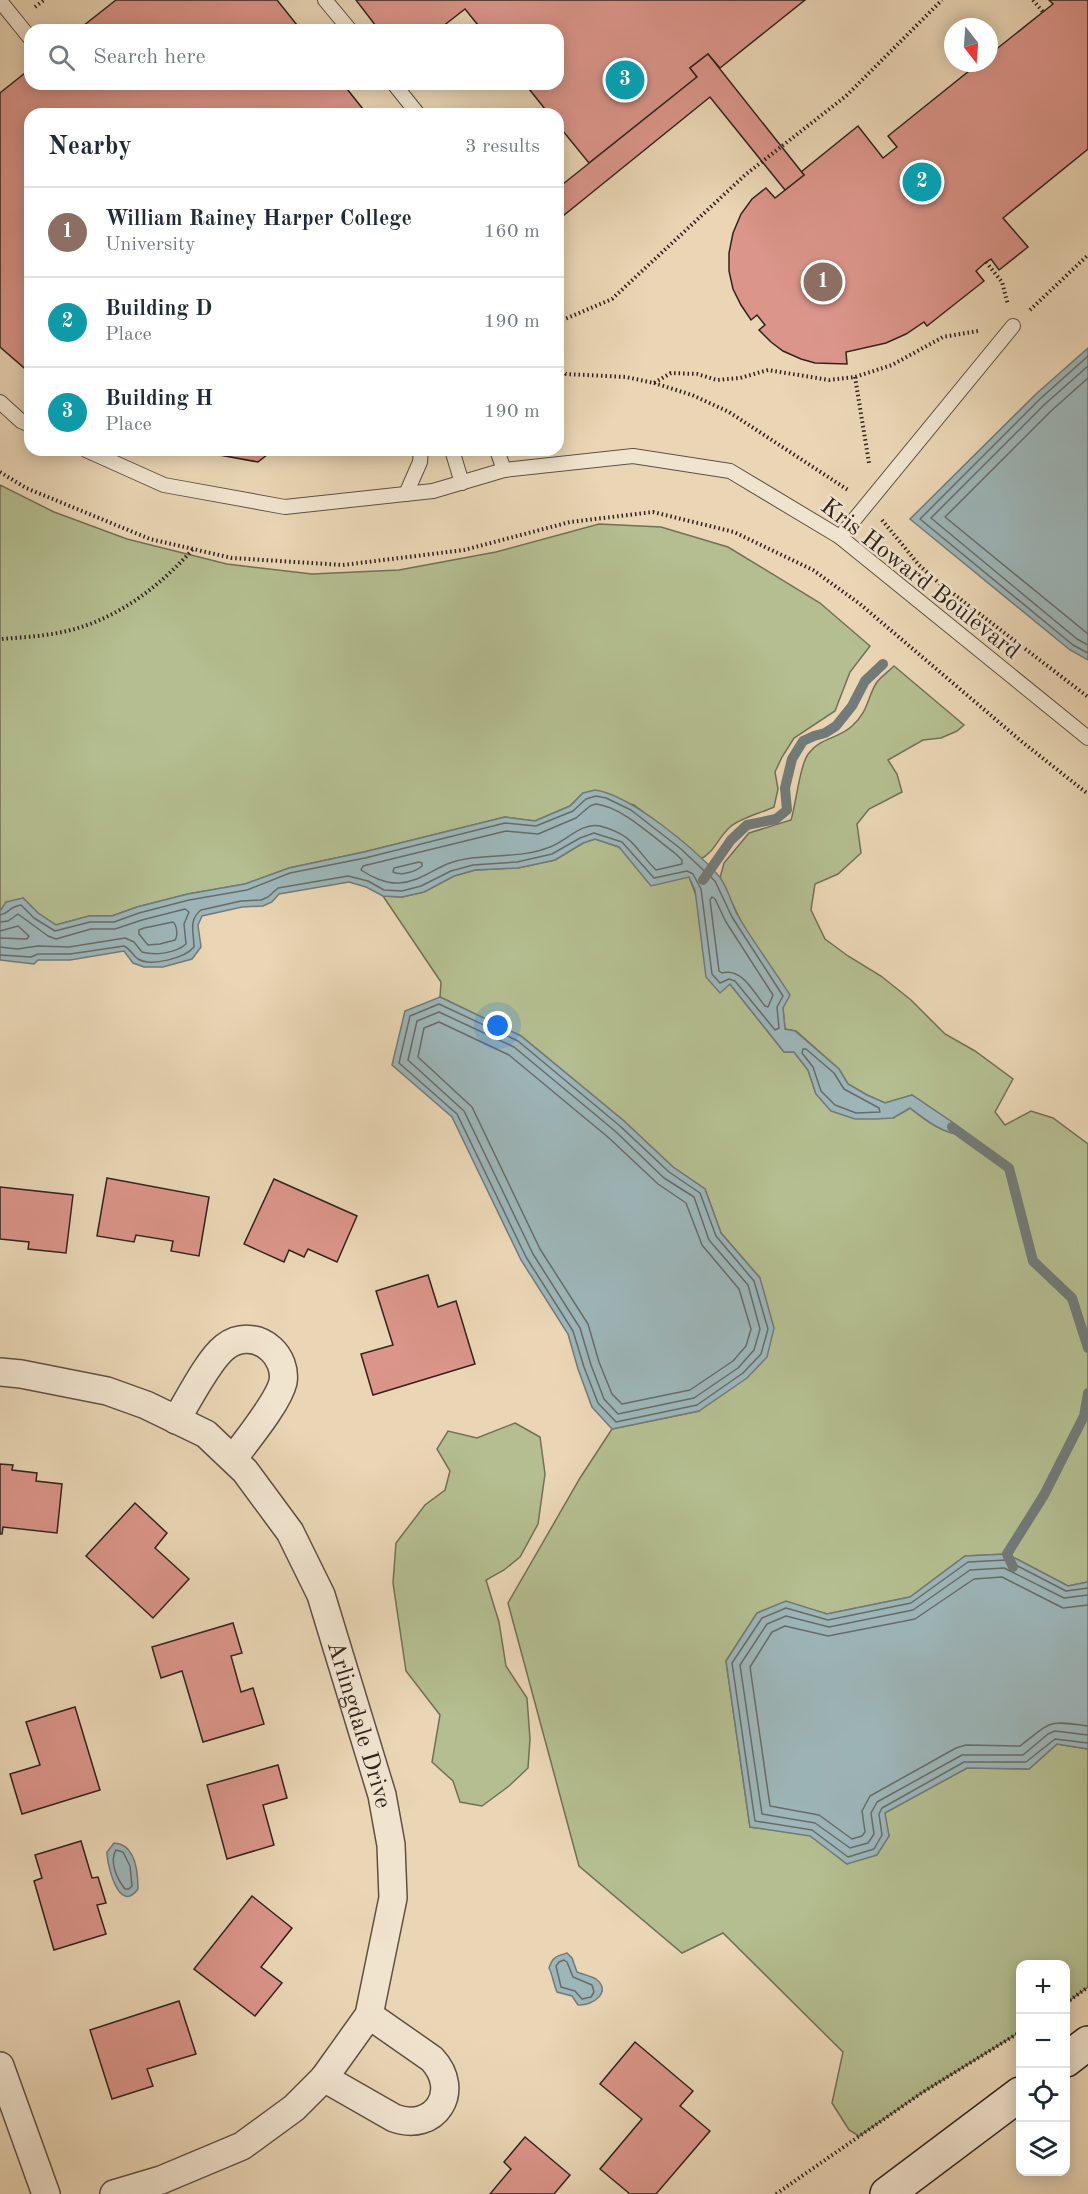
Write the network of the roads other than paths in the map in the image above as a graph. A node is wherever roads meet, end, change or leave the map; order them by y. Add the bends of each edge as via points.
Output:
1 (326, 0) edge
2 (0, 1) edge
3 (345, 24) edge
4 (24, 31) edge
5 (399, 90) edge
6 (413, 108) edge
7 (1013, 326) road end
8 (0, 402) edge
9 (24, 422) edge
10 (99, 456) edge
11 (421, 456) edge
12 (454, 456) edge
13 (499, 456) edge
14 (504, 470) junction
15 (462, 483) junction
16 (406, 494) junction
17 (840, 537) junction
18 (1088, 738) edge
19 (0, 1372) edge
20 (176, 1420) junction
21 (233, 1459) junction
22 (369, 2015) junction
23 (1088, 2043) edge
24 (1070, 2056) edge
25 (0, 2066) edge
26 (324, 2078) junction
27 (1016, 2097) edge
28 (46, 2194) edge
29 (114, 2194) edge
30 (887, 2194) edge

1 - 3 lane
2 - 4 lane
5 - 6 lane
7 - 17 lane
8 - 9 lane
10 - 16 lane, Kris Howard Boulevard via 164,485 285,507
11 - 16 lane
12 - 15 lane
13 - 14 lane
14 - 15 lane, Kris Howard Boulevard
14 - 17 lane, Kris Howard Boulevard via 633,456 730,471
15 - 16 lane, Kris Howard Boulevard
17 - 18 lane, Kris Howard Boulevard
19 - 20 street, Arlingdale Drive via 107,1391
20 - 21 street, Arlingdale Drive via 206,1434
20 - 21 street via 225,1346 252,1339 266,1344 282,1366 283,1381 279,1394
21 - 22 street, Arlingdale Drive via 290,1533 321,1595 382,1795 391,1845 393,1898
22 - 26 street
22 - 26 street via 440,2068 445,2078 443,2102 427,2118 405,2122
23 - 24 main road
25 - 28 street
26 - 29 street via 294,2108 242,2146 161,2180
27 - 30 main road

